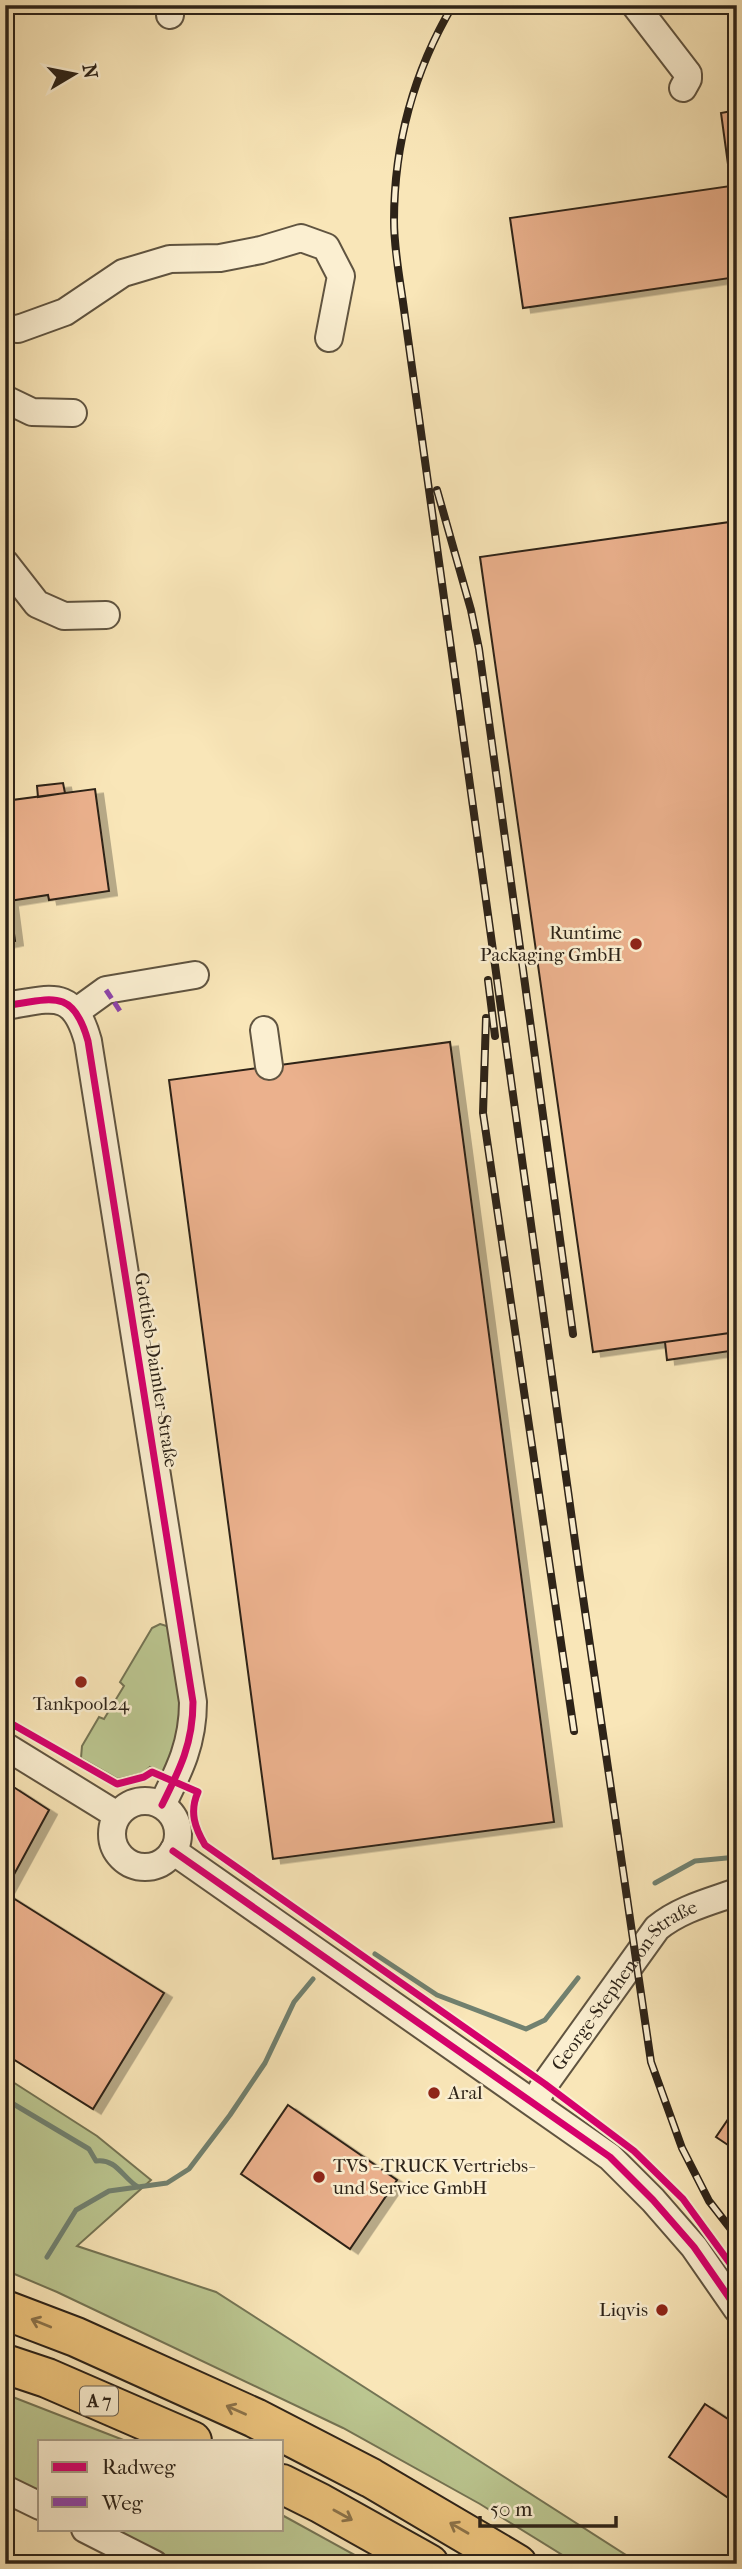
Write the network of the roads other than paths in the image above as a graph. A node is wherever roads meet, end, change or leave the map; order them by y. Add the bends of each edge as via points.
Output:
1 (635, 5) edge
2 (683, 88) dead end
3 (5, 328) edge
4 (329, 338) dead end
5 (5, 398) edge
6 (73, 413) dead end
7 (5, 563) edge
8 (106, 615) dead end
9 (195, 975) dead end
10 (5, 1006) edge
11 (77, 1011) junction
12 (264, 1030) dead end
13 (269, 1066) dead end
14 (5, 1746) edge
15 (162, 1805) junction
16 (117, 1815) junction
17 (173, 1851) junction
18 (737, 1892) edge
19 (534, 2103) junction
20 (737, 2309) edge
21 (5, 2310) edge
22 (5, 2364) edge
23 (190, 2440) edge
24 (284, 2485) edge
25 (5, 2489) edge
26 (38, 2505) edge
27 (87, 2530) edge
28 (155, 2564) edge
29 (429, 2564) edge
30 (517, 2564) edge

1 - 2 street via 688,74
3 - 4 street via 18,329 65,312 123,274 170,258 220,258 301,238 326,247 341,276
5 - 6 street via 32,412
7 - 8 street via 37,604 64,616
9 - 11 street via 106,990
10 - 11 street via 59,1000
11 - 15 street, Gottlieb-Daimler-Straße via 88,1041 193,1702 191,1738
12 - 13 street
14 - 16 street
15 - 16 street via 137,1801
15 - 17 street via 177,1826
16 - 17 street via 114,1845 127,1861 157,1864
17 - 19 street
18 - 19 street, George-Stephenson-Straße via 684,1911 657,1928
19 - 20 street via 610,2157 653,2200 694,2247
30 -> 21 highway, A 7 via 256,2418
22 - 23 highway, A 7
24 -> 29 highway
25 - 26 street
27 - 28 street

